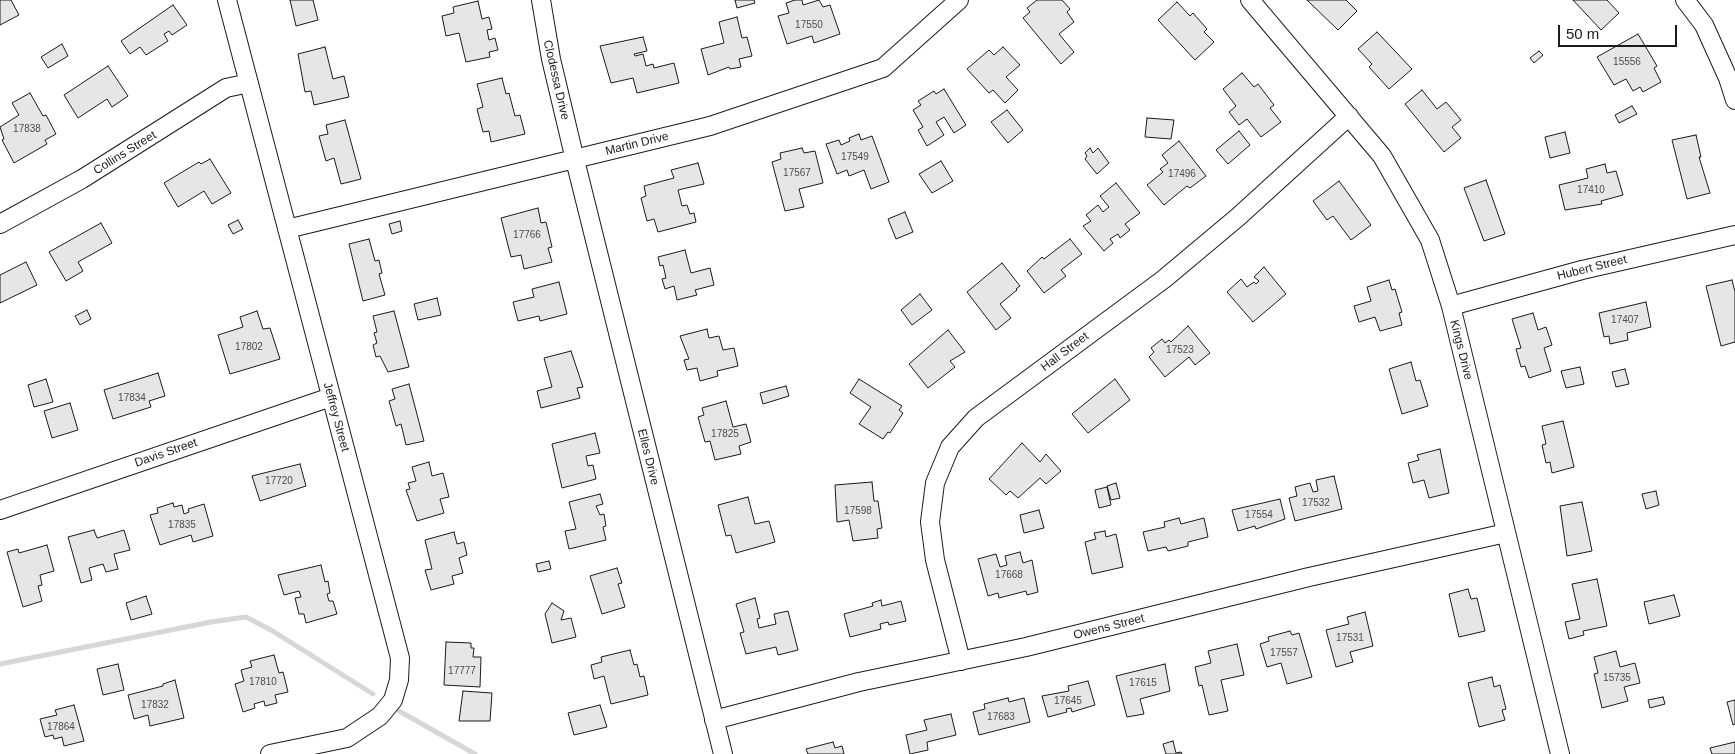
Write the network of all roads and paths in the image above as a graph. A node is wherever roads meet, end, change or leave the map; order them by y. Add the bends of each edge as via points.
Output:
1 (227, 0) edge
2 (541, 0) edge
3 (960, 0) edge
4 (1250, 0) edge
5 (1685, 0) edge
6 (248, 83) junction
7 (1735, 100) edge
8 (1349, 116) junction
9 (575, 160) junction
10 (0, 224) edge
11 (288, 229) junction
12 (1735, 235) edge
13 (1450, 306) junction
14 (331, 397) junction
15 (0, 510) edge
16 (1506, 533) junction
17 (962, 661) junction
18 (714, 720) junction
19 (270, 754) edge
20 (723, 754) edge
21 (1560, 754) edge

1 - 6 street, Jeffrey Street
2 - 9 street, Clodessa Drive
3 - 9 street, Martin Drive via 883,68 710,126
4 - 8 street, Kings Drive
5 - 7 street via 1704,25
6 - 10 street, Collins Street via 226,88 90,174
6 - 11 street, Jeffrey Street
8 - 13 street, Kings Drive via 1382,156 1430,240
8 - 17 street, Hall Street via 1164,279 976,418 950,447 934,483 930,522 935,560
9 - 11 street, Martin Drive
9 - 18 street, Elles Drive
11 - 14 street, Jeffrey Street
12 - 13 street, Hubert Street via 1582,270
13 - 16 street, Kings Drive
14 - 15 street, Davis Street
14 - 19 street, Jeffrey Street via 400,658 398,680 393,700 380,716 347,738
16 - 17 street, Owens Street via 1308,577
16 - 21 street, Kings Drive
17 - 18 street, Owens Street via 859,682
18 - 20 street, Elles Drive

